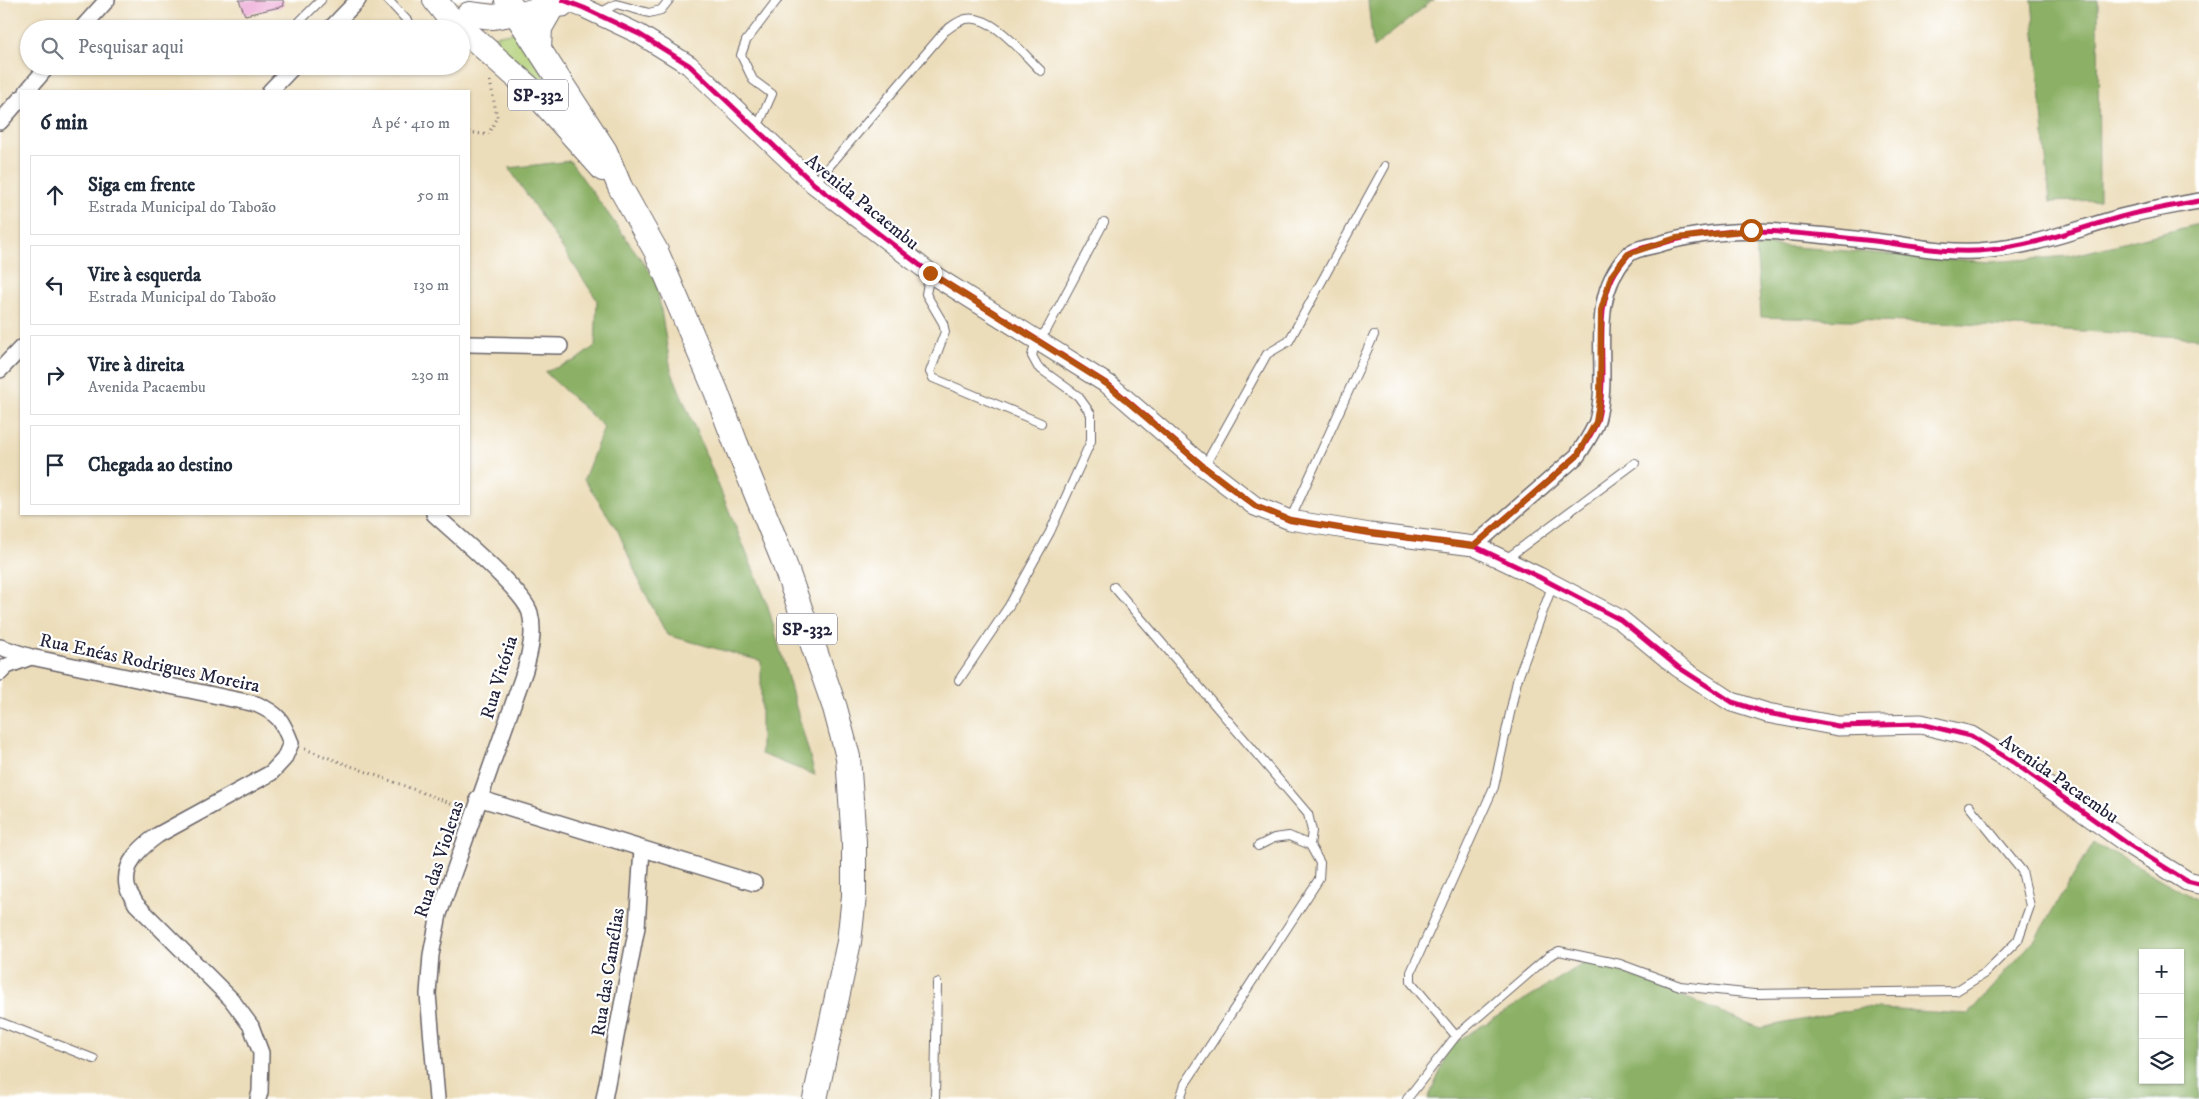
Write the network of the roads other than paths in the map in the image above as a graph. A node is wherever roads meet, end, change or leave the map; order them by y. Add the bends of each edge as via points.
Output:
1 (106, 0) edge
2 (322, 0) edge
3 (358, 0) edge
4 (388, 0) edge
5 (670, 0) edge
6 (777, 0) edge
7 (557, 4) edge
8 (512, 6) edge
9 (441, 7) edge
10 (478, 7) edge
11 (591, 11) junction
12 (89, 20) edge
13 (301, 20) edge
14 (339, 20) edge
15 (407, 20) edge
16 (455, 20) edge
17 (470, 35) edge
18 (538, 49) junction
19 (1041, 71) dead end
20 (40, 75) edge
21 (285, 75) edge
22 (28, 90) edge
23 (271, 90) edge
24 (20, 99) edge
25 (0, 122) edge
26 (754, 127) junction
27 (1386, 166) dead end
28 (814, 184) junction
29 (620, 187) junction
30 (2199, 200) edge
31 (1104, 222) dead end
32 (930, 273) junction
33 (1374, 335) dead end
34 (1036, 340) junction
35 (470, 344) edge
36 (560, 346) dead end
37 (20, 349) edge
38 (0, 370) edge
39 (1041, 422) dead end
40 (1635, 464) dead end
41 (1204, 467) junction
42 (435, 515) edge
43 (1290, 520) junction
44 (1474, 546) junction
45 (1504, 560) junction
46 (1553, 584) junction
47 (1114, 587) dead end
48 (0, 647) edge
49 (31, 657) junction
50 (0, 673) edge
51 (959, 680) dead end
52 (476, 805) junction
53 (1968, 806) dead end
54 (1310, 845) junction
55 (1258, 846) dead end
56 (642, 850) junction
57 (754, 883) dead end
58 (2199, 884) edge
59 (937, 984) dead end
60 (0, 1022) edge
61 (1456, 1036) junction
62 (94, 1059) dead end
63 (258, 1099) edge
64 (437, 1099) edge
65 (604, 1099) edge
66 (815, 1099) edge
67 (935, 1099) edge
68 (1180, 1099) edge
69 (1407, 1099) edge

1 - 12 street
2 - 13 lane
3 - 14 street
4 - 15 lane
5 - 11 lane via 661,10 649,13 616,4
6 - 26 lane via 746,41 741,55 753,80 772,94 762,119
7 - 8 street via 534,8
7 - 11 street
7 - 18 main road via 540,28
8 - 10 main road via 493,17
8 - 18 main road, SP-332
9 - 10 main road via 454,15
9 - 16 main road, SP-332
11 - 26 street, Avenida Pacaembu via 652,42 689,66
17 - 29 main road, SP-332 via 535,93
18 - 29 main road, SP-332 via 605,151
19 - 28 lane via 994,26 980,19 964,19 945,31
20 - 22 street
21 - 23 street
24 - 25 street
26 - 28 street, Avenida Pacaembu
27 - 41 lane via 1289,340 1267,354
28 - 32 street, Avenida Pacaembu
29 - 66 main road, SP-332 via 656,251 716,391 785,566 835,708 848,757 854,842 853,905 849,942
30 - 44 street via 2123,216 2038,242 1988,250 1940,250 1808,233 1751,230 1676,238 1628,254 1611,276 1601,310 1600,396 1596,422 1589,437 1577,456
31 - 34 lane via 1046,331
32 - 34 street, Avenida Pacaembu
32 - 39 lane via 926,294 946,332 930,372 933,378
33 - 43 lane
34 - 41 street, Avenida Pacaembu via 1108,385
34 - 51 lane via 1032,356 1038,367 1078,396 1091,414 1091,441 1046,540 1009,606
35 - 36 street
37 - 38 street
40 - 45 lane
41 - 43 street, Avenida Pacaembu via 1255,506
42 - 52 street, Rua Vitória via 520,594 530,614 532,630 525,670
43 - 44 street, Avenida Pacaembu
44 - 45 street, Avenida Pacaembu
45 - 46 street, Avenida Pacaembu
46 - 58 street, Avenida Pacaembu via 1620,620 1678,667 1732,702 1766,713 1838,726 1922,724 1971,736 2132,846 2187,881
46 - 61 lane via 1517,681 1494,787 1411,972 1411,982
47 - 54 lane via 1308,814 1312,832
48 - 49 street, Rua Enéas Rodrigues Moreira
49 - 50 street via 7,666
49 - 63 street, Rua Enéas Rodrigues Moreira via 256,704 274,712 284,724 291,743 284,759 270,773 142,847 129,865 127,886 136,904 230,999 251,1026 261,1053
52 - 56 street, Rua das Violetas
52 - 64 street, Rua das Violetas via 439,914 431,955 428,994
53 - 61 lane via 2022,871 2030,906 2018,940 1984,973 1956,991 1754,994 1680,986 1620,964 1559,951 1549,956
54 - 55 lane via 1289,836 1274,838
54 - 68 lane via 1320,863 1319,879 1185,1084
56 - 57 street, Rua das Violetas
56 - 65 street, Rua das Camélias via 637,927
59 - 67 lane
60 - 62 lane
61 - 69 lane

